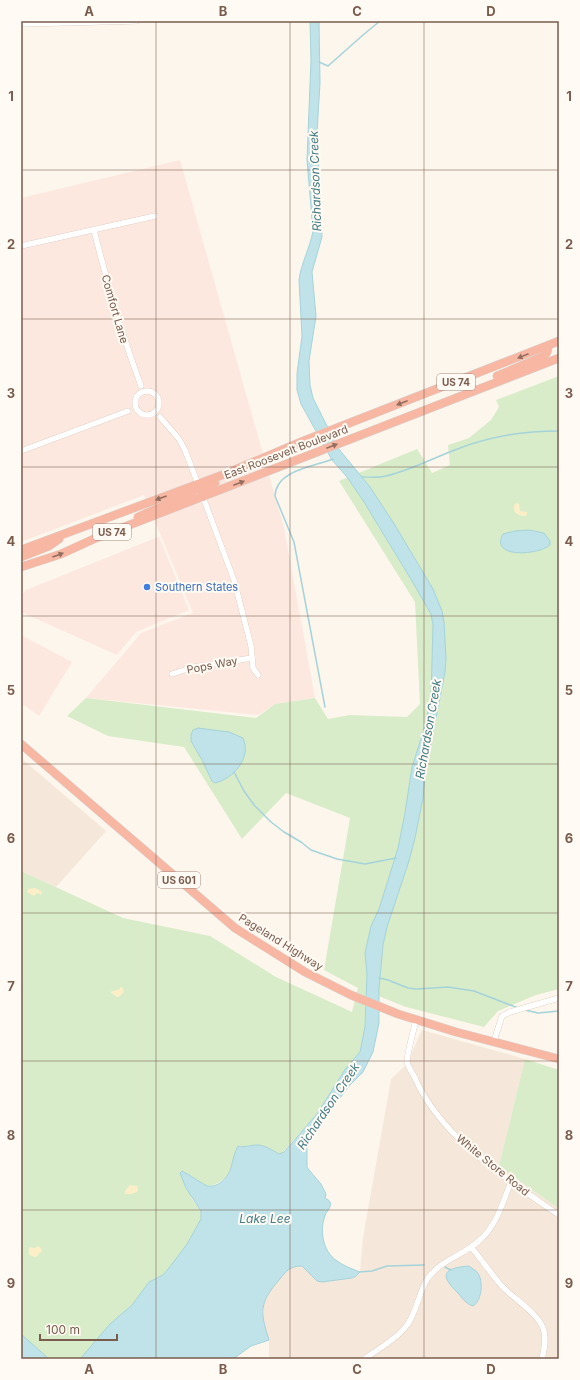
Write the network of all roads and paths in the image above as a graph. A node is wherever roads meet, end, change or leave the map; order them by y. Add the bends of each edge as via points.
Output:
1 (137, 21) edge
2 (21, 24) edge
3 (155, 216) dead end
4 (94, 230) junction
5 (21, 246) edge
6 (559, 341) edge
7 (548, 346) junction
8 (558, 357) edge
9 (141, 386) junction
10 (149, 392) junction
11 (140, 394) junction
12 (454, 398) junction
13 (135, 404) junction
14 (158, 408) junction
15 (128, 411) junction
16 (138, 411) junction
17 (153, 414) junction
18 (160, 417) junction
19 (21, 451) edge
20 (273, 454) junction
21 (198, 484) junction
22 (203, 497) junction
23 (117, 530) junction
24 (66, 534) junction
25 (21, 550) edge
26 (21, 557) edge
27 (21, 567) edge
28 (252, 658) junction
29 (172, 674) dead end
30 (258, 675) dead end
31 (21, 744) edge
32 (559, 998) edge
33 (416, 1020) junction
34 (494, 1041) junction
35 (559, 1059) edge
36 (511, 1182) junction
37 (559, 1215) edge
38 (471, 1247) junction
39 (364, 1359) edge
40 (542, 1359) edge

1 - 2 street
3 - 4 street
4 - 5 street
4 - 9 street, Comfort Lane via 121,331
6 - 7 highway, East Roosevelt Boulevard / US 74
7 - 12 highway via 547,354 542,357 466,389
7 -> 20 highway, East Roosevelt Boulevard / US 74
8 - 12 highway, East Roosevelt Boulevard / US 74
9 - 10 street
9 - 11 street, Comfort Lane
10 - 11 street
10 - 14 street via 158,397
11 - 13 street, Comfort Lane
22 -> 12 highway, East Roosevelt Boulevard / US 74
13 - 15 street, Comfort Lane
13 - 16 street
14 - 17 street
14 - 18 street
15 - 16 street
15 - 19 street
16 - 17 street via 145,415
17 - 18 street
18 - 21 street via 186,450
20 - 21 highway, East Roosevelt Boulevard / US 74
20 - 22 highway via 205,487
21 - 23 highway via 192,493 144,514
21 -> 24 highway, East Roosevelt Boulevard / US 74
22 - 23 highway, East Roosevelt Boulevard / US 74
22 - 28 street via 234,580
27 -> 23 highway, East Roosevelt Boulevard / US 74 via 61,554
24 - 25 highway, East Roosevelt Boulevard / US 74
24 - 26 highway via 49,546
28 - 29 street, Pops Way via 194,667
28 - 30 street
31 - 33 highway, Pageland Highway / US 601 via 235,928 305,972 351,995
32 - 34 street via 502,1016
33 - 34 highway, Pageland Highway / US 601
33 - 36 street, White Store Road via 407,1062 422,1094 456,1136
34 - 35 highway, Pageland Highway / US 601
36 - 37 street, White Store Road
36 - 38 street via 491,1227 482,1239
38 - 39 street via 443,1263 428,1278 407,1325
38 - 40 street via 500,1284 537,1317 544,1329 545,1345

